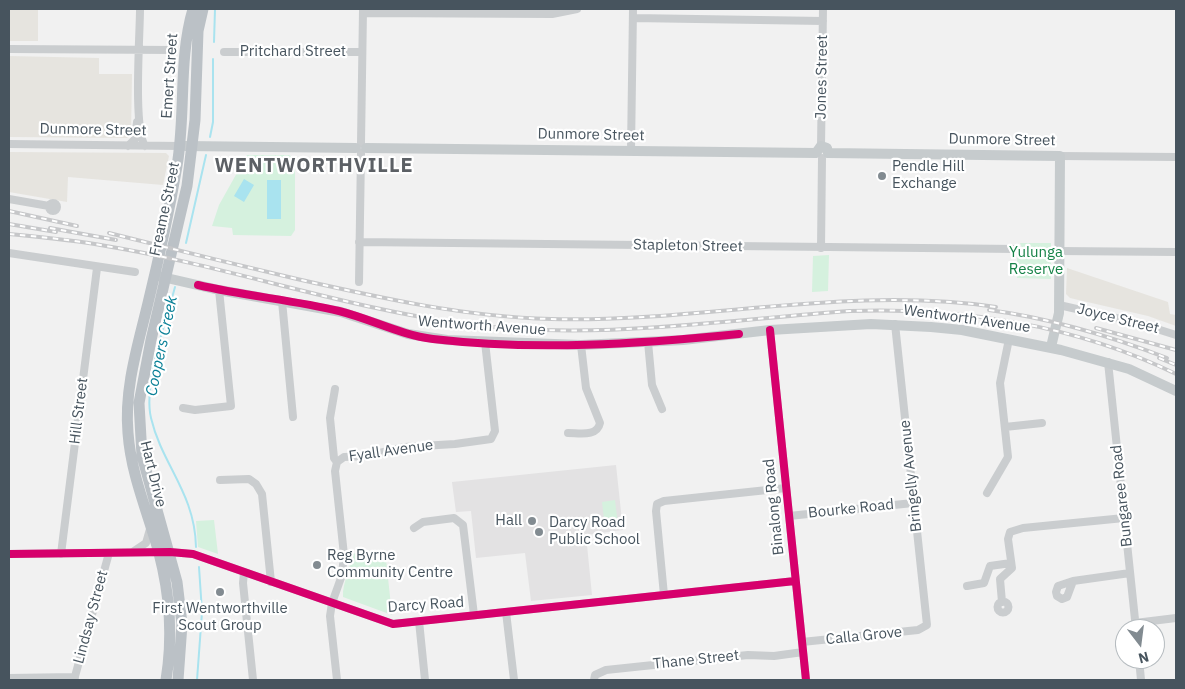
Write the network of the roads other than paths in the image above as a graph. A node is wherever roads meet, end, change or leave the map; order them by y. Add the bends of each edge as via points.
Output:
1 (140, 9) edge
2 (194, 9) edge
3 (203, 9) edge
4 (577, 9) edge
5 (633, 9) edge
6 (823, 9) edge
7 (363, 11) edge
8 (633, 18) junction
9 (823, 21) junction
10 (9, 49) edge
11 (140, 50) junction
12 (173, 50) dead end
13 (224, 52) dead end
14 (362, 52) junction
15 (139, 108) junction
16 (9, 144) edge
17 (128, 146) junction
18 (145, 146) junction
19 (180, 146) junction
20 (192, 147) junction
21 (361, 148) junction
22 (631, 150) junction
23 (822, 152) junction
24 (1060, 156) junction
25 (1176, 156) edge
26 (9, 199) edge
27 (49, 206) dead end
28 (359, 242) junction
29 (821, 248) junction
30 (1016, 249) dead end
31 (1059, 251) junction
32 (1176, 252) edge
33 (9, 253) edge
34 (97, 268) junction
35 (135, 272) dead end
36 (160, 277) junction
37 (359, 282) dead end
38 (219, 290) junction
39 (282, 301) junction
40 (1059, 309) junction
41 (895, 324) junction
42 (770, 330) junction
43 (1176, 336) edge
44 (1009, 339) junction
45 (486, 342) junction
46 (648, 342) junction
47 (1052, 342) junction
48 (581, 345) junction
49 (1108, 362) junction
50 (335, 389) dead end
51 (1176, 391) edge
52 (183, 408) dead end
53 (662, 409) dead end
54 (293, 416) dead end
55 (1042, 423) dead end
56 (1005, 427) junction
57 (568, 433) dead end
58 (337, 462) junction
59 (220, 480) dead end
60 (786, 488) junction
61 (987, 493) dead end
62 (913, 503) junction
63 (789, 516) junction
64 (1124, 518) junction
65 (151, 526) junction
66 (414, 528) dead end
67 (128, 552) junction
68 (164, 552) junction
69 (109, 553) junction
70 (9, 554) edge
71 (61, 554) junction
72 (1011, 563) junction
73 (244, 572) junction
74 (1130, 573) junction
75 (795, 581) junction
76 (1073, 581) dead end
77 (271, 582) junction
78 (967, 586) dead end
79 (664, 595) junction
80 (1002, 602) dead end
81 (332, 603) junction
82 (506, 612) junction
83 (474, 615) junction
84 (1135, 619) edge
85 (419, 621) junction
86 (926, 627) joint
87 (802, 642) junction
88 (803, 652) junction
89 (9, 678) edge
90 (74, 679) edge
91 (166, 680) edge
92 (178, 680) edge
93 (253, 680) edge
94 (337, 680) edge
95 (425, 680) edge
96 (514, 680) edge
97 (594, 680) edge
98 (806, 680) edge

1 - 11 street
2 - 19 highway, Emert Street via 185,50
3 - 20 highway, Emert Street via 198,32
4 - 7 street via 552,14
5 - 8 street
6 - 9 street, Jones Street
7 - 14 street
8 - 9 street
8 - 22 street
9 - 23 street, Jones Street
10 - 11 street
11 - 12 street
11 - 15 street
13 - 14 street, Pritchard Street
14 - 21 street
15 - 17 street via 135,139
15 - 18 street via 141,139
16 - 17 street, Dunmore Street
17 - 18 street, Dunmore Street
18 - 19 street, Dunmore Street
19 - 20 main road, Dunmore Street
19 - 36 highway, Freame Street
20 - 21 main road, Dunmore Street
20 - 36 highway, Freame Street via 187,186
21 - 22 main road, Dunmore Street
21 - 28 street
22 - 23 main road, Dunmore Street
23 - 24 main road, Dunmore Street
23 - 29 street, Jones Street
24 - 25 street, Dunmore Street
24 - 31 main road
26 - 27 street
28 - 29 street, Stapleton Street
28 - 37 street
29 - 30 street, Stapleton Street
31 - 32 street
31 - 40 main road
33 - 34 street
34 - 35 street
34 - 71 street, Hill Street
36 - 38 main road, Wentworth Avenue
36 - 65 highway, Hart Drive via 134,363 127,409 132,467
36 - 68 highway, Hart Drive via 141,386 139,422 142,456
38 - 39 main road, Wentworth Avenue
38 - 52 street via 231,406
39 - 45 main road, Wentworth Avenue via 341,312 424,337
39 - 54 street
40 - 43 street, Joyce Street via 1138,323
40 - 47 main road
41 - 42 main road, Wentworth Avenue
41 - 44 main road, Wentworth Avenue via 962,330
41 - 62 street, Bringelly Avenue
42 - 46 main road, Wentworth Avenue
42 - 60 street, Binalong Road
44 - 47 main road, Wentworth Avenue
44 - 56 street via 1000,383
45 - 48 main road, Wentworth Avenue
45 - 58 street, Fyall Avenue via 495,431 491,439 405,447 367,456 344,457
46 - 48 main road, Wentworth Avenue
46 - 53 street via 652,385
47 - 49 main road, Wentworth Avenue
48 - 57 street via 586,388 600,423 593,433
49 - 51 main road, Wentworth Avenue
49 - 64 street, Bungaree Road
50 - 58 street via 330,418
55 - 56 street
56 - 61 street via 1007,459
58 - 81 street, Fyall Avenue via 335,472 344,559
59 - 77 street via 249,479 260,490
60 - 63 street, Binalong Road
60 - 79 street via 657,504
62 - 63 street, Bourke Road
62 - 86 street, Bringelly Avenue via 928,620
63 - 75 street, Binalong Road
64 - 72 street via 1011,531 1008,536
64 - 74 street, Bungaree Road
65 - 67 street via 146,543
65 - 68 highway, Hart Drive
66 - 83 street via 423,522 454,518 463,525
67 - 68 street, Darcy Road
67 - 69 street, Darcy Road
68 - 73 street, Darcy Road via 200,556
68 - 91 highway, Hart Drive via 169,604
68 - 92 highway, Hart Drive via 177,582 182,624
69 - 71 street, Darcy Road
69 - 90 street, Lindsay Street
70 - 71 street, Darcy Road
72 - 78 street via 990,566 984,583
72 - 80 street via 1011,569 1000,579
73 - 77 street, Darcy Road
73 - 93 street
74 - 76 street
74 - 84 street, Bungaree Road
75 - 79 street, Darcy Road
75 - 87 street, Binalong Road
77 - 81 street, Darcy Road
79 - 82 street, Darcy Road
81 - 85 street, Darcy Road via 389,623
81 - 94 street, Fyall Avenue via 330,616
82 - 83 street, Darcy Road
82 - 96 street
83 - 85 street, Darcy Road
85 - 95 street
86 - 87 street, Calla Grove
87 - 88 street, Binalong Road
88 - 97 street, Thane Street via 774,656 748,654 606,670 595,675
88 - 98 street, Binalong Road
89 - 90 street

